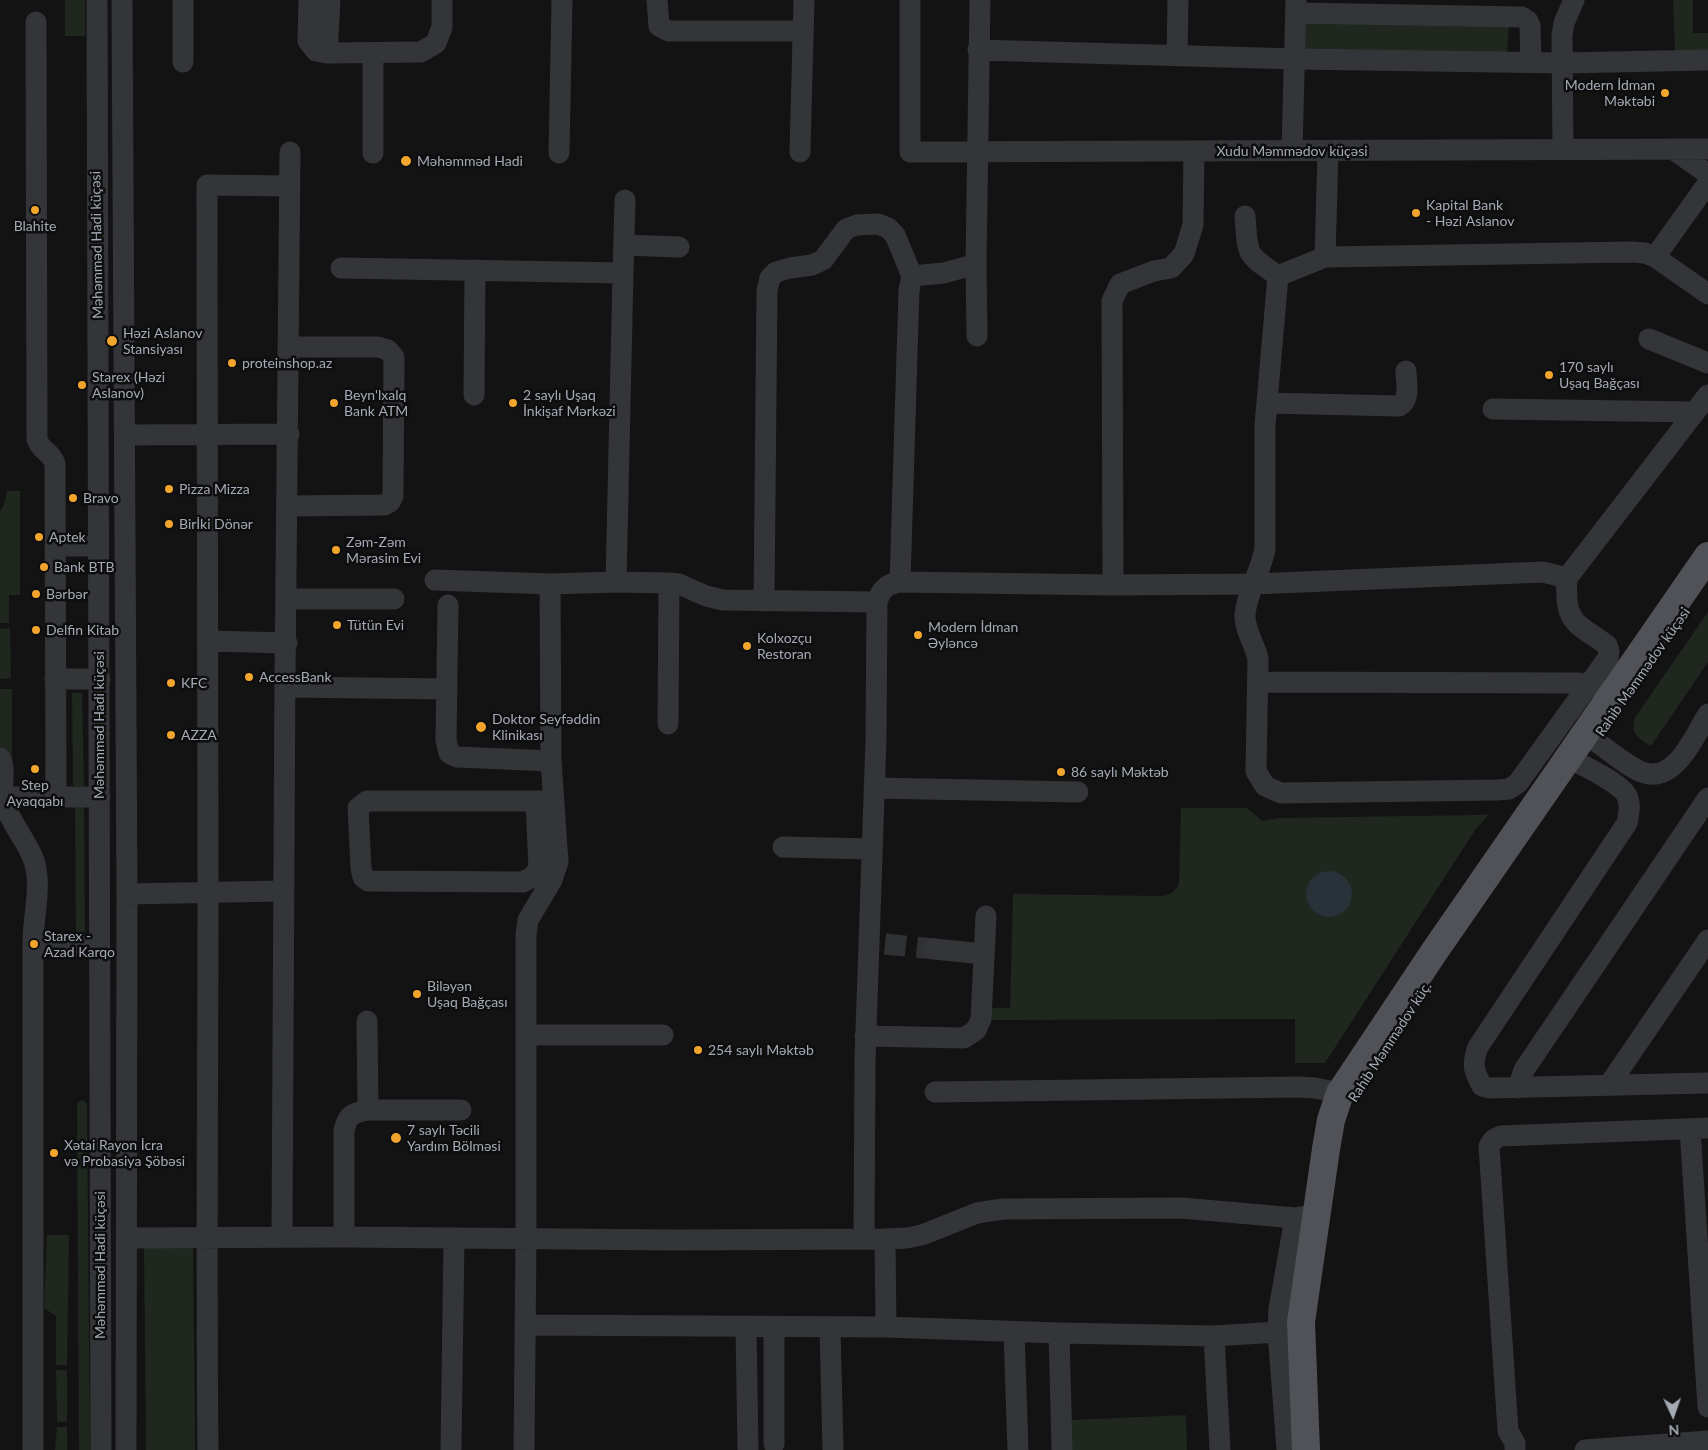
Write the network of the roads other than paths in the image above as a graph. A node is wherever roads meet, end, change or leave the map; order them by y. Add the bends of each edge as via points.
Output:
1 (97, 0) edge
2 (122, 0) edge
3 (183, 0) edge
4 (309, 0) edge
5 (330, 0) edge
6 (442, 0) edge
7 (562, 0) edge
8 (657, 0) edge
9 (804, 0) edge
10 (910, 0) edge
11 (980, 0) edge
12 (1178, 0) edge
13 (1574, 0) edge
14 (1296, 6) edge
15 (36, 22) dead end
16 (803, 31) junction
17 (978, 50) junction
18 (327, 53) junction
19 (374, 53) junction
20 (1176, 56) junction
21 (1296, 58) junction
22 (1708, 60) edge
23 (183, 62) dead end
24 (1531, 62) junction
25 (1562, 63) junction
26 (1292, 150) junction
27 (1563, 150) junction
28 (1674, 150) junction
29 (1708, 150) edge
30 (978, 151) junction
31 (1194, 151) junction
32 (290, 152) dead end
33 (800, 152) dead end
34 (1328, 152) junction
35 (373, 153) dead end
36 (559, 153) dead end
37 (1708, 174) edge
38 (1708, 183) edge
39 (290, 186) junction
40 (625, 200) dead end
41 (1245, 216) dead end
42 (624, 245) junction
43 (679, 247) dead end
44 (1655, 257) junction
45 (1325, 258) junction
46 (976, 264) junction
47 (341, 268) dead end
48 (475, 270) junction
49 (623, 273) junction
50 (912, 276) junction
51 (1278, 276) junction
52 (1708, 294) edge
53 (977, 336) dead end
54 (1649, 339) dead end
55 (289, 347) junction
56 (98, 356) junction
57 (124, 356) junction
58 (1708, 363) edge
59 (1406, 371) dead end
60 (474, 395) dead end
61 (1708, 395) edge
62 (1267, 403) junction
63 (1493, 409) dead end
64 (1694, 412) junction
65 (288, 434) junction
66 (125, 435) junction
67 (206, 435) junction
68 (288, 506) junction
69 (55, 546) junction
70 (98, 546) junction
71 (1708, 556) edge
72 (1567, 578) junction
73 (1708, 578) edge
74 (435, 580) dead end
75 (616, 582) junction
76 (900, 582) junction
77 (669, 583) junction
78 (550, 584) junction
79 (1254, 584) junction
80 (1113, 585) junction
81 (287, 599) junction
82 (394, 599) dead end
83 (764, 601) junction
84 (877, 602) junction
85 (448, 605) dead end
86 (208, 641) junction
87 (286, 642) junction
88 (55, 679) junction
89 (100, 679) junction
90 (1258, 682) junction
91 (285, 687) junction
92 (447, 689) junction
93 (1601, 689) junction
94 (1708, 714) edge
95 (668, 724) dead end
96 (1595, 742) junction
97 (0, 758) edge
98 (551, 761) junction
99 (1578, 763) junction
100 (874, 788) junction
101 (1078, 792) dead end
102 (56, 797) junction
103 (100, 797) junction
104 (1, 798) edge
105 (1708, 798) edge
106 (545, 801) junction
107 (783, 847) dead end
108 (872, 849) junction
109 (282, 891) junction
110 (208, 892) junction
111 (127, 894) junction
112 (986, 916) dead end
113 (1708, 940) edge
114 (33, 942) junction
115 (100, 948) junction
116 (934, 949) tunnel mouth
117 (984, 954) junction
118 (367, 1021) dead end
119 (663, 1035) dead end
120 (526, 1036) junction
121 (865, 1036) junction
122 (1708, 1083) edge
123 (1609, 1085) junction
124 (1518, 1088) junction
125 (935, 1092) dead end
126 (1346, 1096) junction
127 (368, 1110) junction
128 (461, 1110) dead end
129 (1699, 1128) edge
130 (1305, 1216) junction
131 (344, 1236) junction
132 (282, 1237) junction
133 (127, 1238) junction
134 (206, 1238) junction
135 (454, 1238) junction
136 (526, 1238) junction
137 (864, 1239) junction
138 (885, 1239) junction
139 (525, 1325) junction
140 (746, 1327) junction
141 (774, 1327) junction
142 (830, 1327) junction
143 (886, 1327) junction
144 (1014, 1332) junction
145 (1059, 1333) junction
146 (1214, 1336) junction
147 (1297, 1336) junction
148 (100, 1358) junction
149 (126, 1358) junction
150 (774, 1377) junction
151 (746, 1378) junction
152 (1708, 1406) edge
153 (1708, 1441) edge
154 (774, 1444) dead end
155 (1518, 1448) edge
156 (33, 1450) edge
157 (100, 1450) edge
158 (126, 1450) edge
159 (208, 1450) edge
160 (451, 1450) edge
161 (524, 1450) edge
162 (748, 1450) edge
163 (833, 1450) edge
164 (1018, 1450) edge
165 (1062, 1450) edge
166 (1220, 1450) edge
167 (1287, 1450) edge
168 (1306, 1450) edge
169 (1319, 1450) edge
170 (1585, 1450) edge

1 - 56 street, Məhəmməd Hadi küçəsi
2 - 57 street, Məhəmməd Hadi küçəsi
3 - 23 street
4 - 18 street via 308,41 316,50
5 - 18 street
6 - 19 street via 442,27 436,43 421,52
7 - 36 street
8 - 16 street via 659,26 669,32
9 - 16 street
10 - 30 street, Xudu Məmmədov küçəsi via 910,152
11 - 17 street
12 - 20 street
13 - 25 street via 1564,23
14 - 21 street
14 - 24 street via 1522,17 1530,26
15 - 69 street via 37,440 55,464
16 - 33 street
17 - 20 street
17 - 30 street
18 - 19 street
19 - 35 street
20 - 21 street
21 - 24 street
21 - 26 street
22 - 25 street
24 - 25 street
25 - 27 street
26 - 31 street, Xudu Məmmədov küçəsi
26 - 34 street, Xudu Məmmədov küçəsi
27 - 28 street, Xudu Məmmədov küçəsi
27 - 34 street, Xudu Məmmədov küçəsi
28 - 29 street, Xudu Məmmədov küçəsi
28 - 37 street
30 - 31 street, Xudu Məmmədov küçəsi
30 - 46 street
31 - 80 street via 1194,225 1184,254 1171,268 1120,284 1112,301
32 - 39 street
34 - 45 street
38 - 44 street
39 - 55 street
39 - 67 street via 207,185
40 - 42 street
41 - 51 street via 1250,255
42 - 43 street
42 - 49 street
44 - 45 street via 1631,252
44 - 52 street
45 - 51 street
46 - 50 street via 944,273
46 - 53 street
47 - 48 street
48 - 49 street
48 - 60 street
49 - 75 street
50 - 76 street
50 - 83 street via 895,236 878,224 846,229 823,260 776,272 770,278 767,290
51 - 62 street
54 - 58 street
55 - 65 street
55 - 68 street via 378,347 388,350 394,358 393,496 390,502 384,505
56 - 57 street
56 - 70 street, Məhəmməd Hadi küçəsi
57 - 66 street, Məhəmməd Hadi küçəsi
59 - 62 street via 1406,399 1399,406
61 - 64 street
62 - 79 street via 1264,549
63 - 64 street
64 - 72 street
65 - 67 street
65 - 68 street
66 - 67 street
66 - 111 street, Məhəmməd Hadi küçəsi
67 - 86 street
68 - 81 street
69 - 70 street
69 - 88 street
70 - 89 street, Məhəmməd Hadi küçəsi
71 - 93 main road
72 - 79 street via 1543,572
72 - 93 street via 1566,594 1573,621 1607,645 1610,651
73 - 96 main road, Rahib Məmmədov küçəsi
74 - 78 street
75 - 77 street
75 - 78 street
76 - 80 street
76 - 84 street via 884,588
77 - 83 street via 723,600
77 - 95 street
78 - 98 street
79 - 80 street
79 - 90 street via 1245,615 1247,630 1256,648
81 - 82 street
81 - 87 street
83 - 84 street
84 - 100 street
85 - 92 street
86 - 87 street
86 - 110 street
87 - 91 street
88 - 89 street
88 - 102 street
89 - 103 street, Məhəmməd Hadi küçəsi
90 - 93 street via 1580,683
90 - 93 street via 1256,771 1265,786 1281,792 1509,789 1518,783
91 - 92 street
91 - 109 street
92 - 98 street via 446,740 452,756
93 - 126 main road via 1392,1014
94 - 96 street via 1677,764 1658,774 1638,770
96 - 99 main road, Rahib Məmmədov küç.
97 - 104 street
98 - 106 street
99 - 124 street via 1597,772 1626,794 1630,808 1627,823 1478,1047 1475,1072 1482,1086
99 - 126 main road, Rahib Məmmədov küç. via 1362,1080
100 - 101 street
100 - 108 street
102 - 103 street
102 - 104 street
103 - 115 street, Məhəmməd Hadi küçəsi
104 - 114 street via 35,865 37,886
105 - 124 street via 1524,1070
106 - 106 street via 367,801 358,808 363,877 368,882 523,882 539,869
106 - 120 street via 558,862 552,880 528,920
107 - 108 street
108 - 121 street via 877,943
109 - 110 street
109 - 132 street
110 - 111 street
110 - 134 street
111 - 133 street, Məhəmməd Hadi küçəsi
112 - 117 street
113 - 123 street
114 - 115 street
114 - 156 street
115 - 148 street, Məhəmməd Hadi küçəsi
116 - 117 street
117 - 121 street via 981,1019 976,1030 964,1038
118 - 127 street
119 - 120 street
120 - 136 street
121 - 137 street
122 - 123 street
123 - 124 street
125 - 126 street via 1298,1087
126 - 130 main road via 1331,1120
126 - 147 main road, Rahib Məmmədov küç. via 1312,1323
127 - 128 street
127 - 131 street via 354,1113 347,1119 344,1130
129 - 152 street
129 - 155 street via 1501,1136 1489,1146 1508,1431
130 - 138 street via 1182,1208 1003,1209 977,1213 922,1235
130 - 147 main road via 1303,1298
131 - 132 street
131 - 135 street
132 - 134 street
133 - 134 street
133 - 149 street, Məhəmməd Hadi küçəsi
134 - 159 street
135 - 136 street
135 - 160 street
136 - 137 street
136 - 139 street
137 - 138 street
138 - 143 street
139 - 140 street
139 - 161 street
140 - 141 street
140 - 151 street
141 - 142 street
141 - 150 street
142 - 143 street
142 - 163 street
143 - 144 street
144 - 145 street
144 - 164 street
145 - 146 street
145 - 165 street
146 - 147 street
146 - 166 street
147 - 167 street
147 - 168 main road
147 - 169 main road, Rahib Məmmədov küç.
148 - 149 street
148 - 157 street, Məhəmməd Hadi küçəsi
149 - 158 street, Məhəmməd Hadi küçəsi
150 - 151 street
150 - 154 street
151 - 162 street
153 - 170 street

